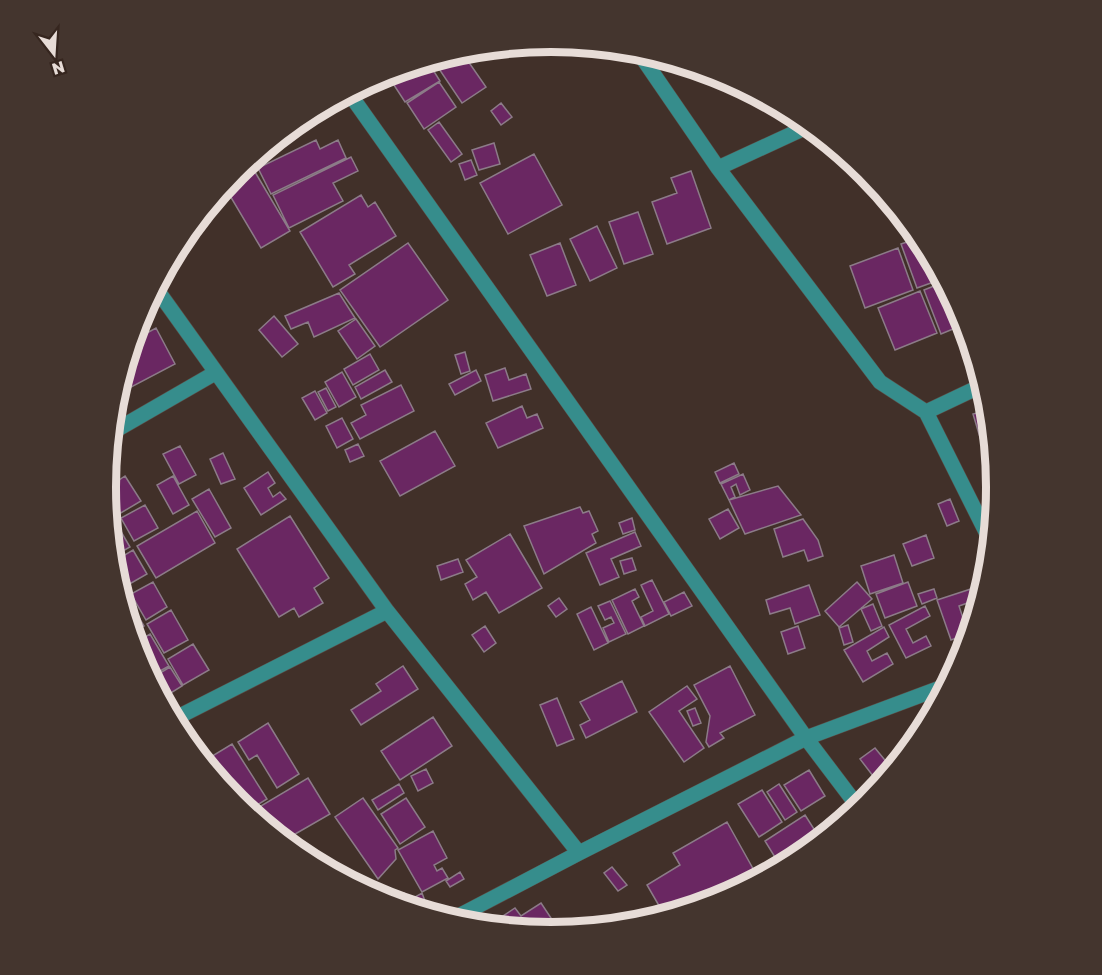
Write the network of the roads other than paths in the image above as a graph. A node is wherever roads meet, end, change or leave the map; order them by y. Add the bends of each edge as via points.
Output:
1 (645, 63) edge
2 (354, 100) edge
3 (799, 130) edge
4 (718, 168) junction
5 (161, 295) edge
6 (214, 373) junction
7 (975, 389) edge
8 (926, 412) junction
9 (121, 427) edge
10 (984, 528) edge
11 (387, 611) junction
12 (936, 689) edge
13 (181, 716) edge
14 (806, 738) junction
15 (853, 800) edge
16 (579, 853) junction
17 (465, 914) edge

1 - 4 street
2 - 14 street
3 - 4 street
4 - 8 street via 880,382
5 - 6 street
6 - 9 street
6 - 11 street
7 - 8 street
8 - 10 street
11 - 13 street
11 - 16 street
12 - 14 street
14 - 15 street
14 - 16 street
16 - 17 street

